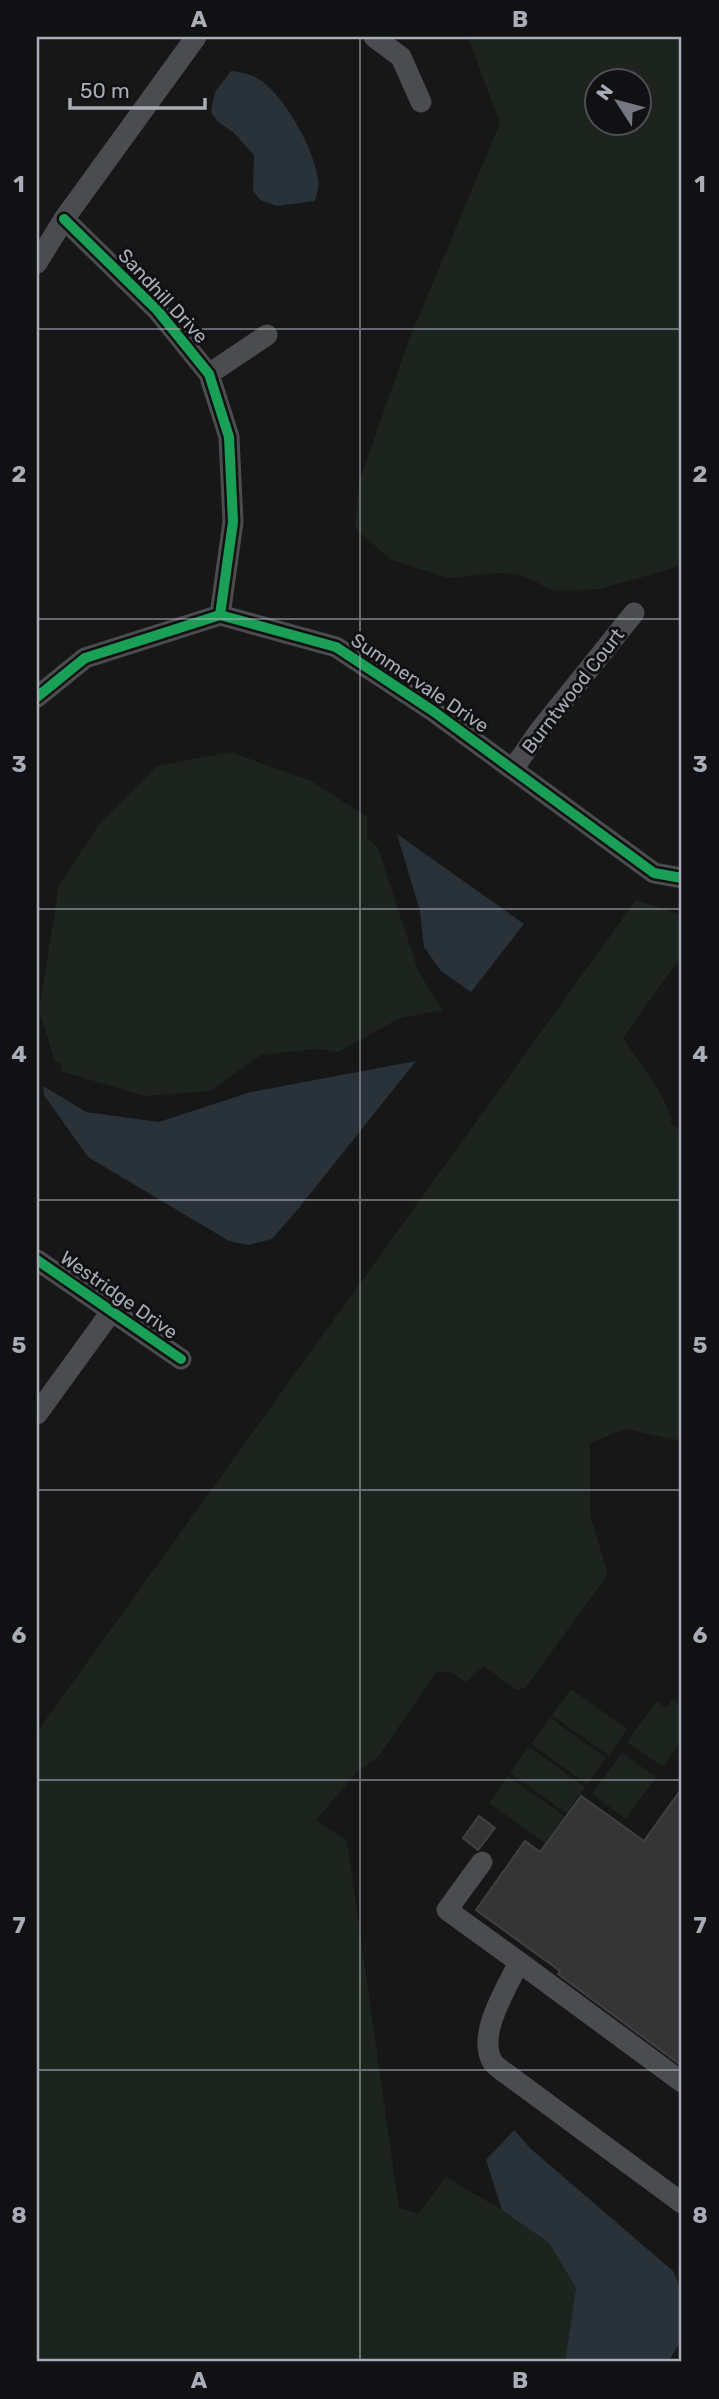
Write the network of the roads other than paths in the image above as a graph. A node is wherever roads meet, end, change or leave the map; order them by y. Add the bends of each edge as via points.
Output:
1 (196, 37) edge
2 (374, 37) edge
3 (421, 102) dead end
4 (64, 219) junction
5 (37, 263) edge
6 (267, 335) dead end
7 (209, 373) junction
8 (634, 613) dead end
9 (220, 615) junction
10 (37, 697) edge
11 (513, 769) junction
12 (682, 878) edge
13 (37, 1260) edge
14 (111, 1312) junction
15 (181, 1359) dead end
16 (37, 1414) edge
17 (482, 1862) dead end
18 (519, 1962) junction
19 (682, 2082) edge
20 (682, 2203) edge

1 - 4 street
2 - 3 street via 401,57
4 - 5 street
4 - 7 street, Sandhill Drive via 157,310
6 - 7 street
7 - 9 street, Sandhill Drive via 229,437 233,522
8 - 11 street, Burntwood Court
9 - 10 street via 85,658
9 - 11 street, Summervale Drive via 335,647
11 - 12 street, Summervale Drive via 654,873
13 - 14 street, Westridge Drive
14 - 15 street, Westridge Drive
14 - 16 street
17 - 18 street via 447,1910
18 - 19 street
18 - 20 street via 488,2030 492,2062

